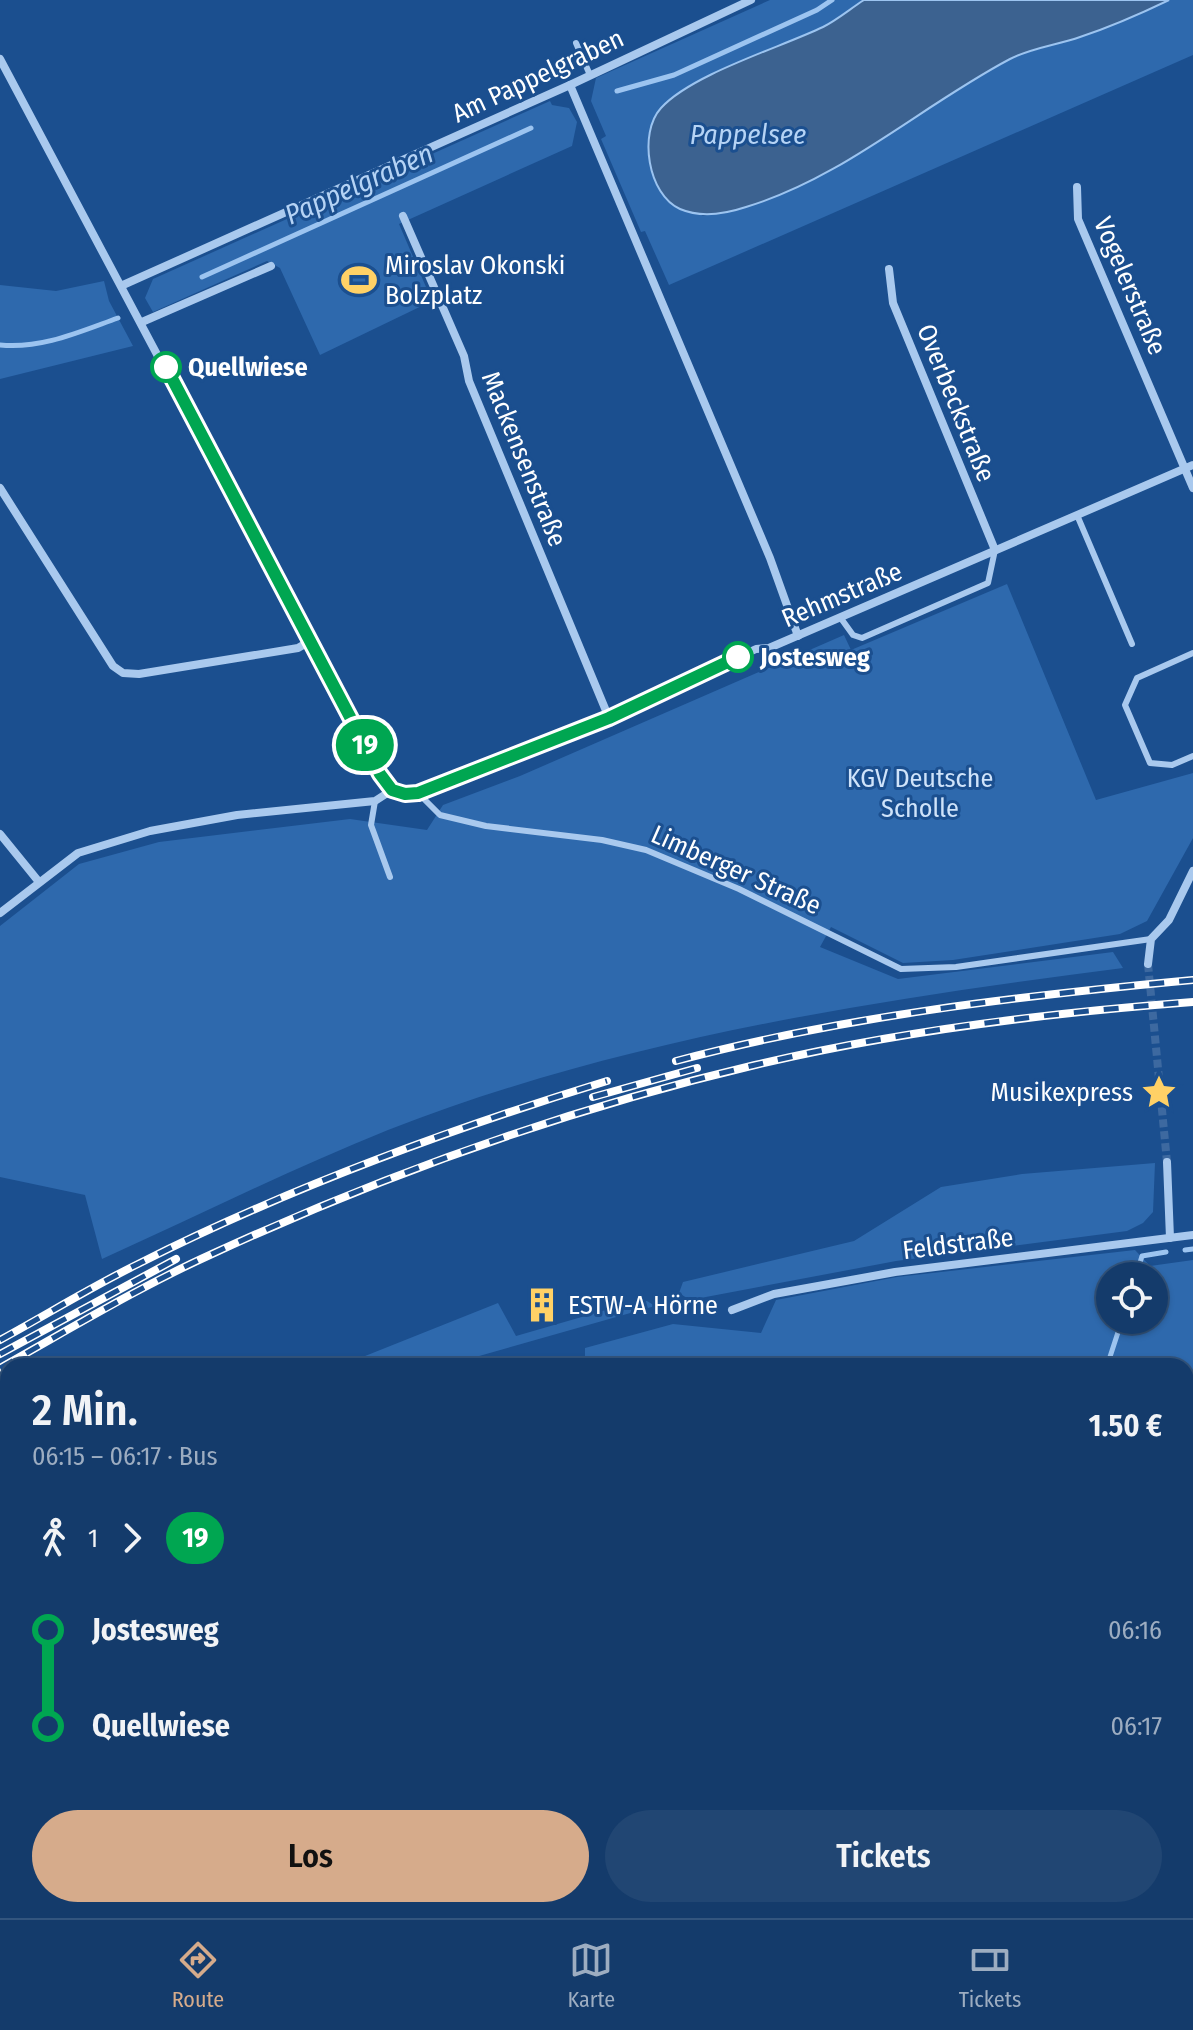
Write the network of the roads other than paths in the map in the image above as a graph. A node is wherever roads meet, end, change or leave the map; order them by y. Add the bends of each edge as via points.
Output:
1 (751, 0) edge
2 (576, 43) dead end
3 (0, 59) edge
4 (590, 75) junction
5 (570, 85) junction
6 (1077, 187) dead end
7 (403, 216) dead end
8 (271, 266) dead end
9 (889, 269) dead end
10 (123, 285) junction
11 (142, 322) junction
12 (1189, 467) edge
13 (0, 488) edge
14 (1193, 488) edge
15 (1077, 515) junction
16 (995, 550) junction
17 (840, 617) junction
18 (798, 636) junction
19 (310, 641) junction
20 (1132, 644) dead end
21 (1193, 653) edge
22 (609, 718) junction
23 (1193, 756) edge
24 (392, 790) junction
25 (418, 793) junction
26 (375, 801) junction
27 (0, 834) edge
28 (1193, 871) edge
29 (390, 877) dead end
30 (39, 882) junction
31 (0, 913) edge
32 (1151, 939) junction
33 (1148, 964) tunnel mouth
34 (1167, 1162) tunnel mouth
35 (1193, 1235) edge
36 (1170, 1238) junction
37 (732, 1310) dead end

1 - 4 street, Am Pappelgraben
2 - 4 lane
3 - 10 street
4 - 5 street, Am Pappelgraben
5 - 10 street, Am Pappelgraben
5 - 18 street
6 - 12 street, Vogelerstraße via 1078,219
7 - 22 street, Mackensenstraße
8 - 11 street
9 - 16 street, Overbeckstraße via 893,303
10 - 11 street
11 - 19 street
12 - 14 street, Vogelerstraße
12 - 15 street, Rehmstraße
13 - 19 street via 113,666 123,673 298,648
15 - 16 street, Rehmstraße
15 - 20 lane
16 - 17 street, Rehmstraße
16 - 17 lane via 988,583 862,638 853,635
17 - 18 street, Rehmstraße
18 - 22 street, Rehmstraße via 738,657
19 - 24 street
21 - 23 lane via 1137,678 1125,705 1150,763 1172,765
22 - 25 street, Rehmstraße
24 - 25 street
24 - 26 street
25 - 32 lane, Limberger Straße via 440,815 646,850 901,969 956,967
26 - 29 lane via 371,825
26 - 30 street via 237,815 150,831 78,853
27 - 30 street
28 - 32 street via 1169,920
30 - 31 street
32 - 33 street
34 - 36 street
35 - 36 street, Feldstraße
36 - 37 street, Feldstraße via 895,1272 774,1294

